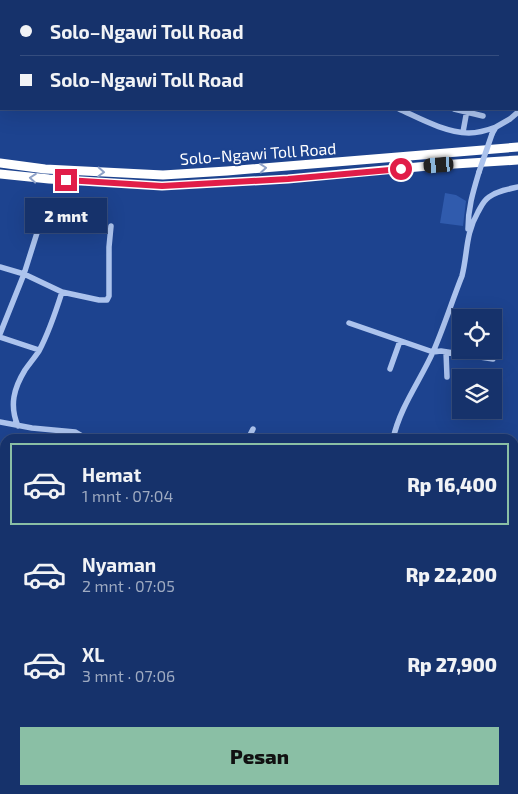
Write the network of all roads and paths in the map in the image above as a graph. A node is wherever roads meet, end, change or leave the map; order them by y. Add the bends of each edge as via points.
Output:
1 (401, 110) edge
2 (467, 110) edge
3 (518, 112) edge
4 (483, 116) dead end
5 (496, 127) junction
6 (463, 132) junction
7 (518, 147) edge
8 (518, 160) edge
9 (0, 163) edge
10 (0, 174) edge
11 (518, 186) edge
12 (43, 214) dead end
13 (111, 226) dead end
14 (39, 230) junction
15 (68, 230) dead end
16 (469, 233) junction
17 (0, 267) edge
18 (24, 274) junction
19 (62, 292) junction
20 (349, 323) dead end
21 (0, 336) edge
22 (400, 341) junction
23 (39, 350) junction
24 (433, 352) junction
25 (446, 352) junction
26 (452, 353) edge
27 (390, 369) dead end
28 (447, 377) dead end
29 (0, 422) edge
30 (18, 426) junction
31 (253, 429) dead end
32 (78, 434) edge
33 (250, 434) edge
34 (394, 434) edge

1 - 6 street via 445,129
2 - 4 street
2 - 6 street
3 - 5 street
5 - 6 street via 475,133
5 - 16 street, bridge via 473,190 468,214
9 -> 7 highway, Solo–Ngawi Toll Road via 45,169 163,175
8 -> 10 highway, Solo–Ngawi Toll Road via 162,186
11 - 16 street via 485,200
12 - 14 street
13 - 19 street via 108,299
14 - 15 street
14 - 18 street
16 - 24 street via 462,276
17 - 18 street
18 - 19 street
18 - 21 street
19 - 23 street
20 - 22 street
21 - 23 street
22 - 24 street
22 - 27 street
23 - 30 street via 16,389 13,409
24 - 25 street
24 - 34 street via 403,408
25 - 26 street
25 - 28 street
29 - 30 street
30 - 32 street
31 - 33 street

